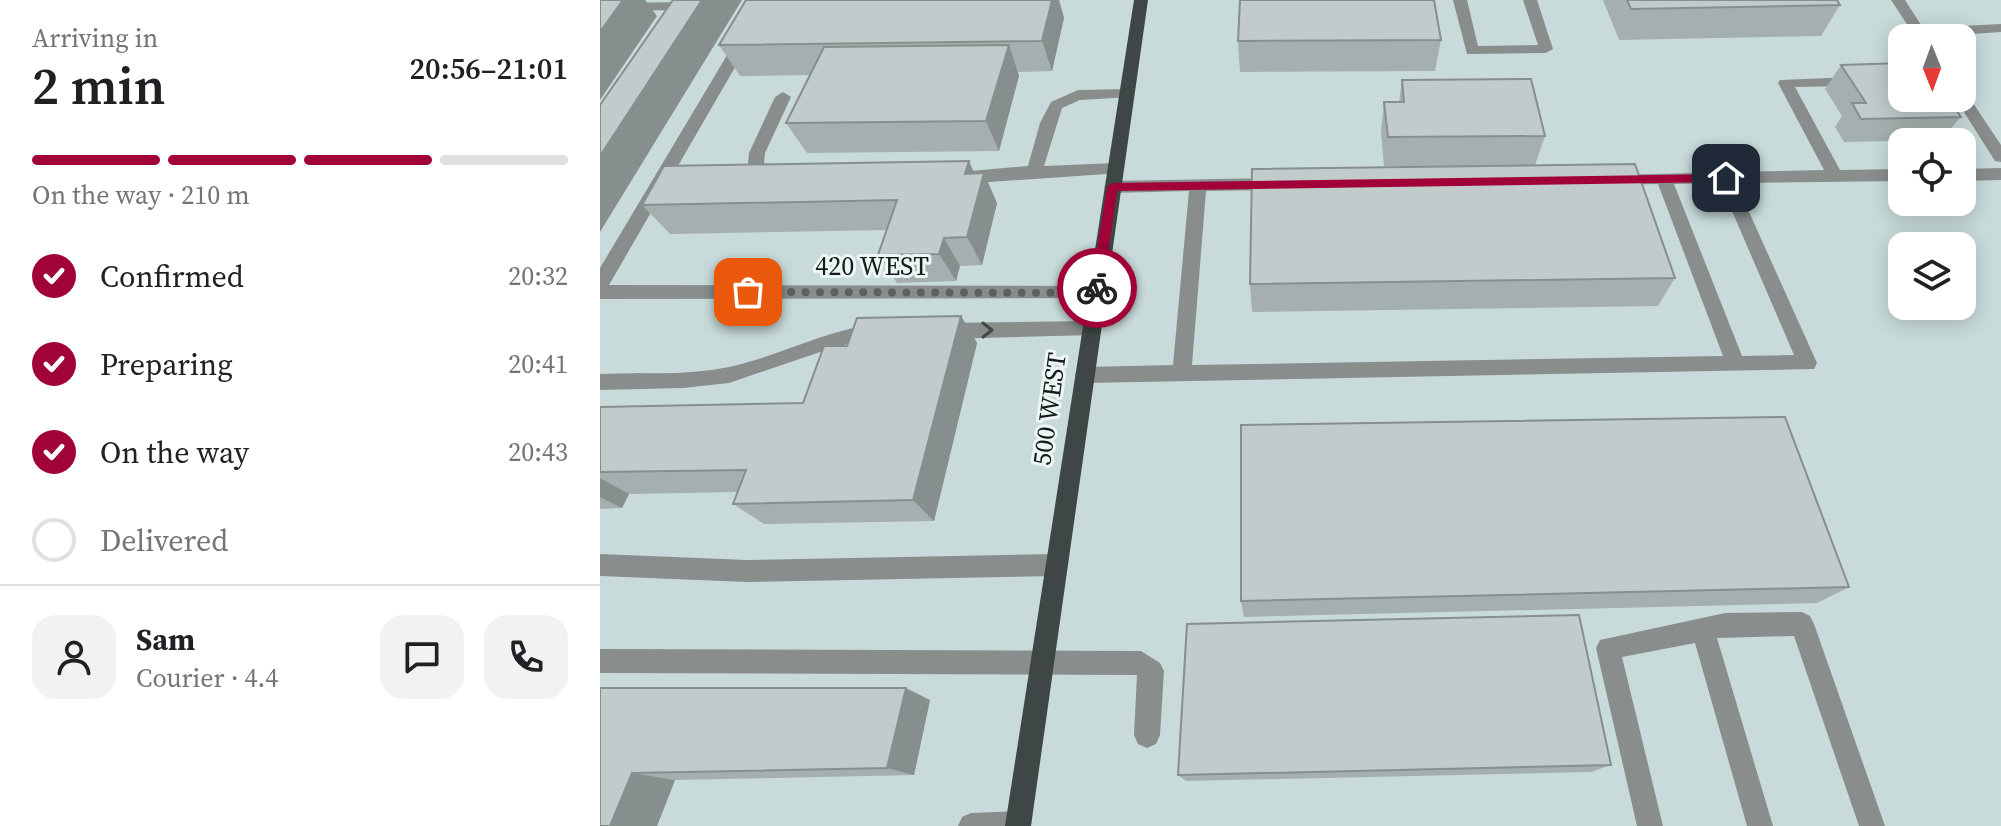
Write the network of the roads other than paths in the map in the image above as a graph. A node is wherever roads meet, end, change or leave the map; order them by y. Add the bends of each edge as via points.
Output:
1 (767, 0) edge
2 (1141, 0) edge
3 (1460, 0) edge
4 (1530, 0) edge
5 (1898, 0) edge
6 (600, 7) edge
7 (697, 8) edge
8 (1913, 24) edge
9 (2001, 28) edge
10 (1976, 30) edge
11 (1888, 80) edge
12 (1127, 94) junction
13 (783, 97) dead end
14 (1972, 112) edge
15 (2001, 157) edge
16 (1035, 171) junction
17 (2001, 174) edge
18 (1888, 175) edge
19 (1976, 175) edge
20 (1835, 176) junction
21 (1114, 178) junction
22 (1726, 178) junction
23 (947, 179) edge
24 (1664, 179) junction
25 (1602, 180) edge
26 (794, 182) edge
27 (1291, 184) edge
28 (1198, 185) junction
29 (600, 284) edge
30 (600, 292) edge
31 (1097, 293) junction
32 (1092, 328) junction
33 (928, 331) edge
34 (889, 332) edge
35 (1736, 364) junction
36 (1182, 372) junction
37 (1085, 375) junction
38 (600, 382) edge
39 (600, 565) edge
40 (1057, 565) junction
41 (1703, 630) junction
42 (600, 661) edge
43 (1042, 664) junction
44 (1147, 735) dead end
45 (1018, 825) edge
46 (971, 826) edge
47 (1650, 826) edge
48 (1760, 826) edge
49 (1872, 826) edge

1 - 29 lane
2 - 12 main road, 500 WEST
3 - 4 lane via 1472,51 1546,49
5 - 8 lane
6 - 7 lane
9 - 10 lane
11 - 20 lane via 1785,83
12 - 16 lane via 1078,95 1056,105
12 - 21 main road, 500 WEST
13 - 26 lane via 756,164 769,177
14 - 15 lane
16 - 21 lane
16 - 23 lane
17 - 19 lane
18 - 20 lane
20 - 22 lane
21 - 28 lane
21 - 31 main road, 500 WEST
22 - 24 lane
22 - 35 lane via 1807,363
24 - 25 lane
24 - 35 lane
27 - 28 lane
28 - 36 lane
30 - 31 lane, 420 WEST
31 - 32 main road, 500 WEST
33 -> 32 lane
32 - 37 main road, 500 WEST
34 - 38 lane via 851,333 728,376
35 - 36 lane
36 - 37 lane
37 - 40 main road, 500 WEST
39 - 40 lane via 747,571
40 - 43 main road, 500 WEST
41 - 47 lane via 1608,648
41 - 48 lane
41 - 49 lane via 1802,624
42 - 43 lane
43 - 44 lane via 1141,663 1152,671
43 - 45 main road, 500 WEST
45 - 46 lane

